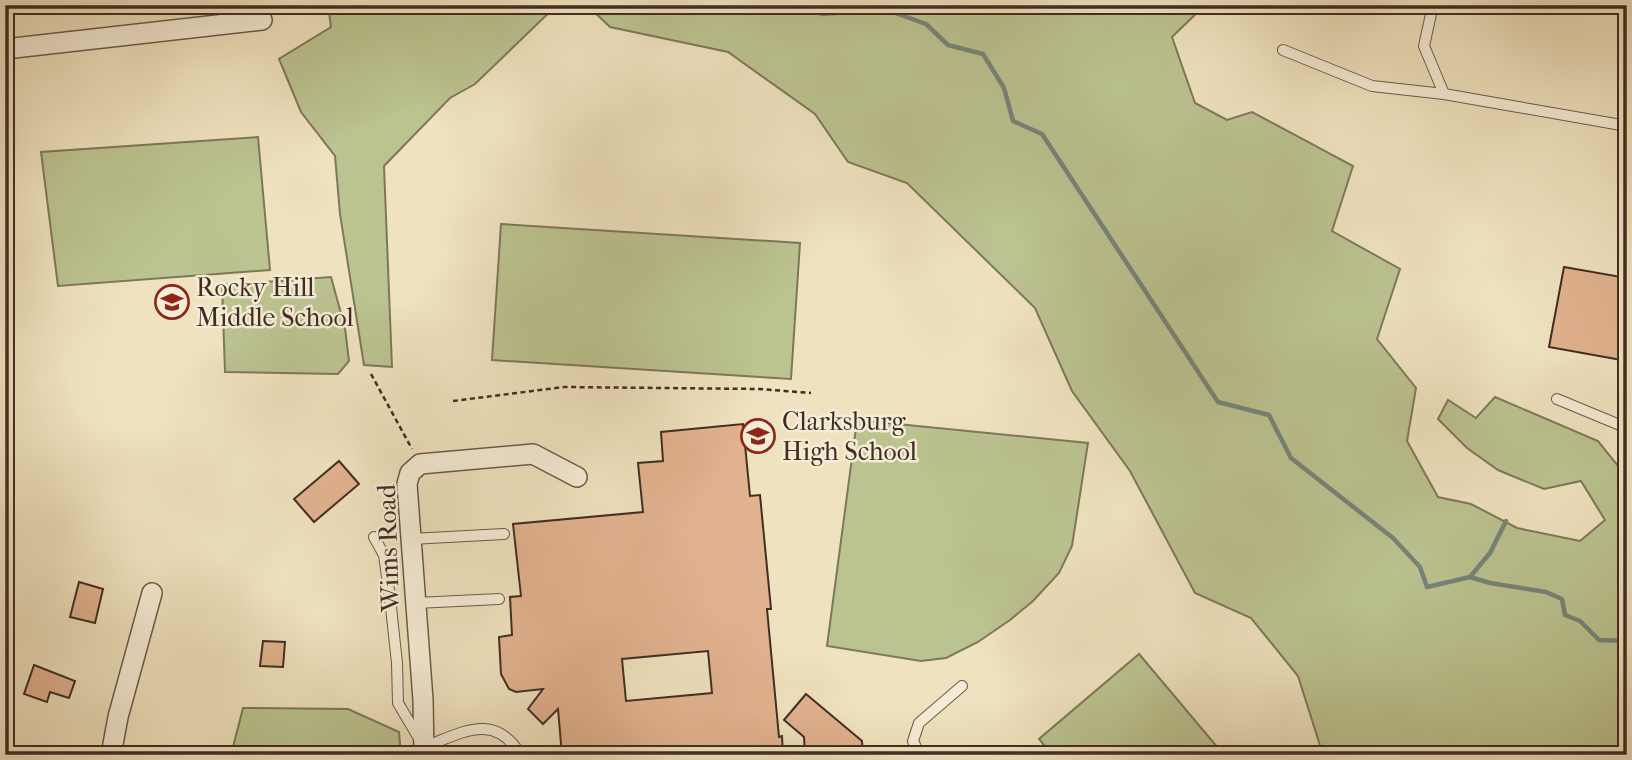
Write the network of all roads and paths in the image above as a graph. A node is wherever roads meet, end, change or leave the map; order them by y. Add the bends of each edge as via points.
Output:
1 (1433, 5) edge
2 (262, 20) dead end
3 (5, 49) edge
4 (1283, 50) dead end
5 (1444, 94) junction
6 (1627, 126) edge
7 (371, 374) dead end
8 (811, 393) dead end
9 (1557, 399) dead end
10 (453, 401) dead end
11 (1627, 428) edge
12 (420, 464) junction
13 (577, 477) dead end
14 (504, 534) dead end
15 (374, 537) dead end
16 (411, 539) junction
17 (152, 593) dead end
18 (499, 599) dead end
19 (416, 603) junction
20 (962, 686) dead end
21 (424, 751) edge
22 (111, 755) edge
23 (521, 755) edge
24 (920, 755) edge

1 - 5 lane via 1424,46
2 - 3 street
4 - 5 lane via 1371,86
5 - 6 lane
7 - 12 path
8 - 10 path via 564,387
9 - 11 lane
12 - 13 street, Wims Road via 533,454
12 - 16 street, Wims Road via 407,484
14 - 16 lane
15 - 21 lane via 384,555 398,703
16 - 19 street, Wims Road
17 - 22 street
18 - 19 lane
19 - 21 street, Wims Road
20 - 24 lane via 919,723 913,741
21 - 23 lane via 477,727 497,731 513,742

